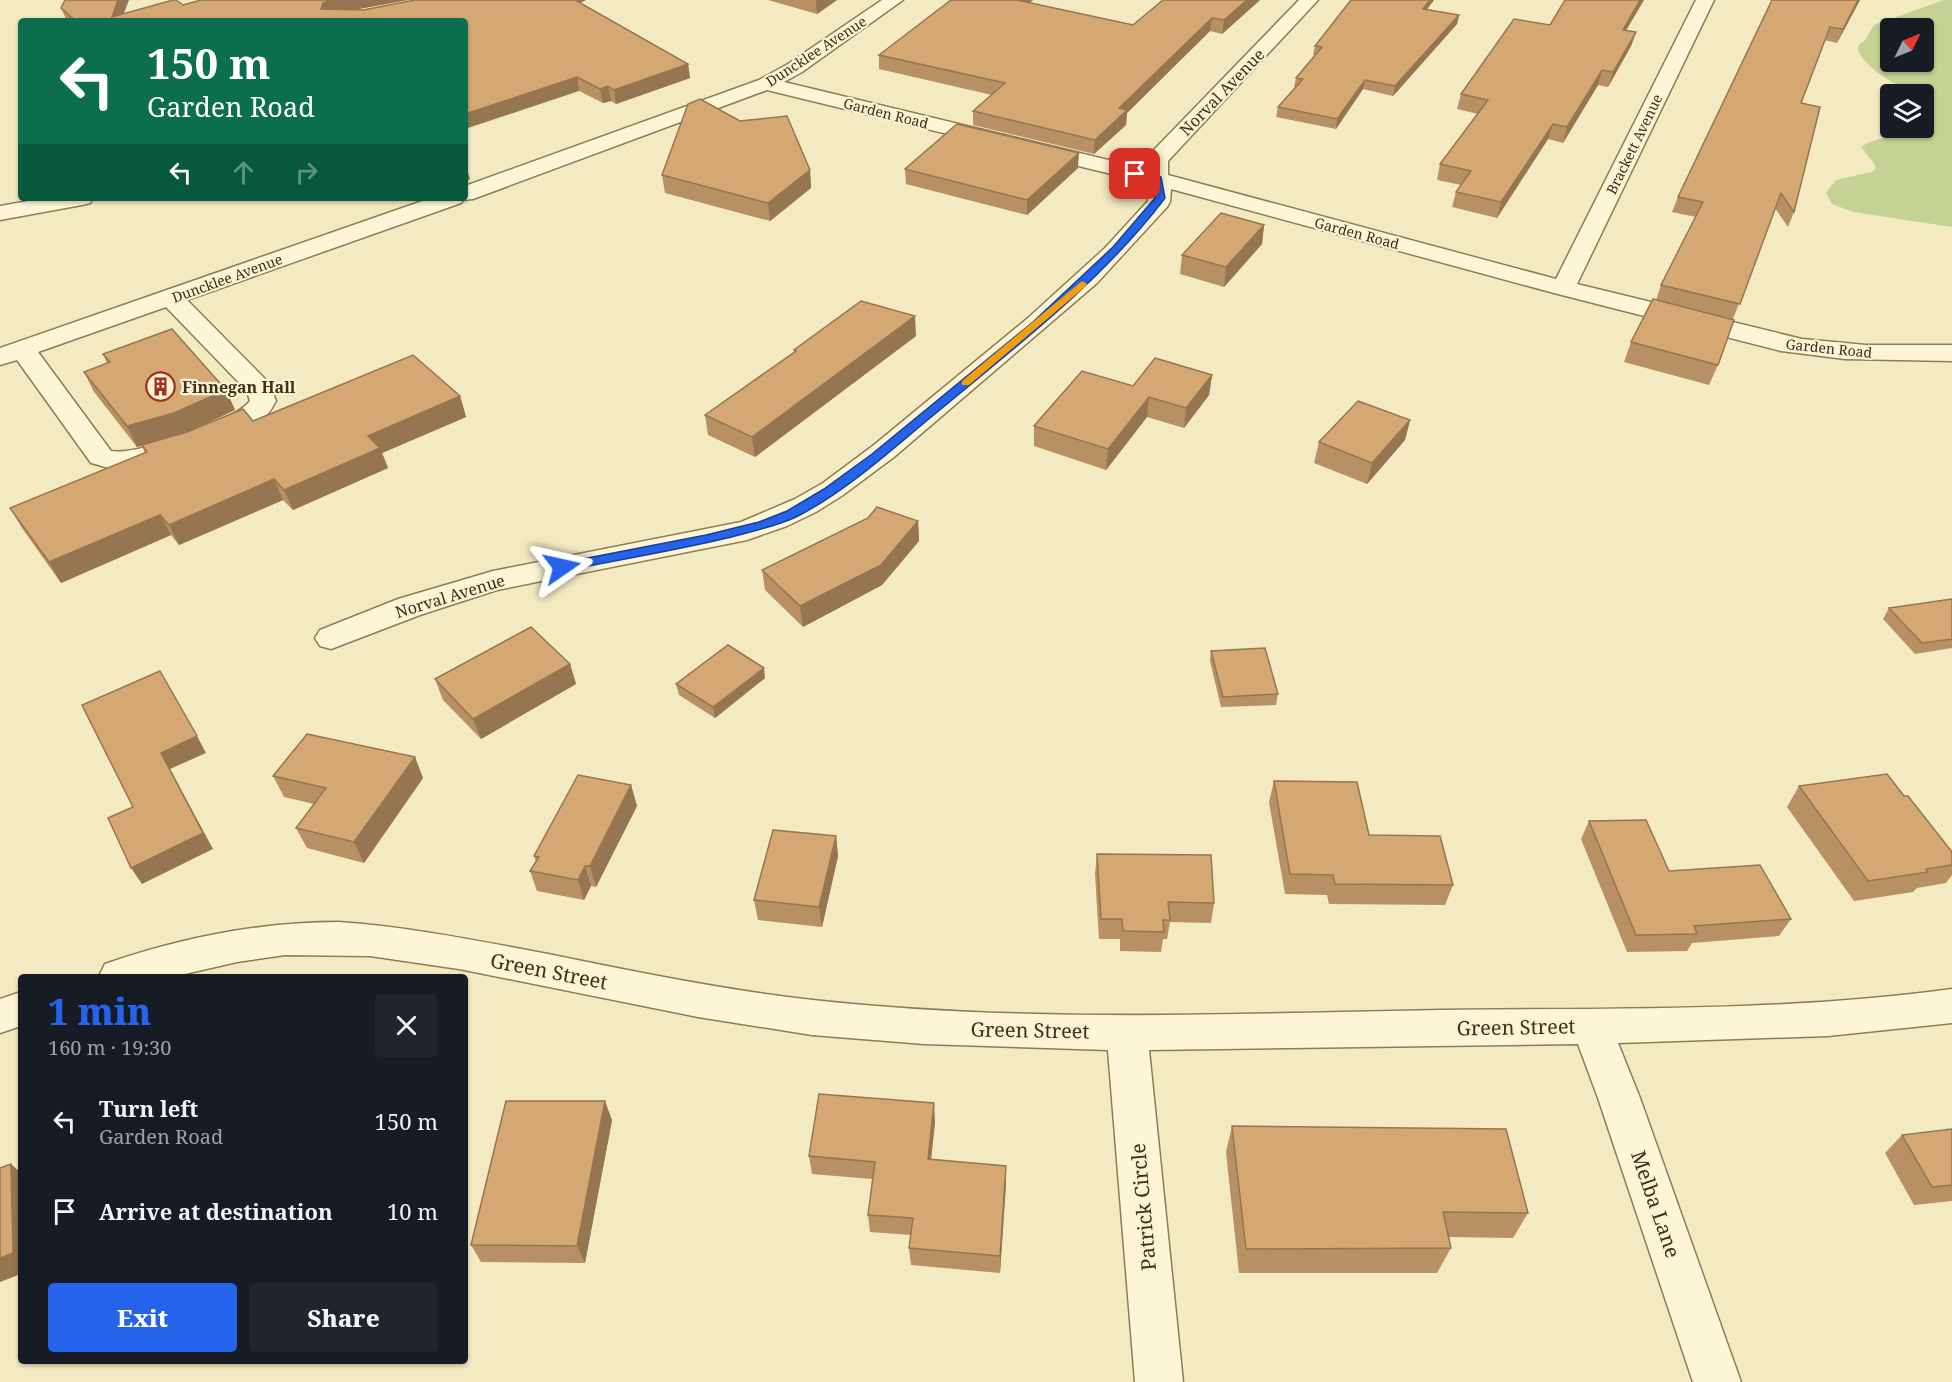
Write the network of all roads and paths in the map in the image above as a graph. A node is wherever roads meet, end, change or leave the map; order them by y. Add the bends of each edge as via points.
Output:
1 (894, 0) edge
2 (1309, 0) edge
3 (1705, 0) edge
4 (766, 84) junction
5 (1158, 179) junction
6 (468, 193) edge
7 (66, 201) edge
8 (445, 201) edge
9 (0, 213) edge
10 (1563, 288) junction
11 (171, 298) junction
12 (11, 353) edge
13 (1952, 353) edge
14 (331, 638) dead end
15 (126, 974) edge
16 (1952, 1006) edge
17 (18, 1010) edge
18 (0, 1016) edge
19 (1591, 1026) junction
20 (1127, 1032) junction
21 (1159, 1382) edge
22 (1717, 1382) edge

1 - 4 street, Duncklee Avenue
2 - 5 street, Norval Avenue via 1158,159
3 - 10 street, Brackett Avenue
4 - 5 street, Garden Road
4 - 6 street, Duncklee Avenue
5 - 10 street, Garden Road
5 - 14 street, Norval Avenue via 1159,202 1081,286 858,471 804,507 778,520 736,532 493,581
7 - 9 street
8 - 11 street, Duncklee Avenue
10 - 13 street, Garden Road via 1810,349 1865,354
11 - 12 street, Duncklee Avenue
11 - 12 street via 260,389 263,401 246,418 152,456 127,462 101,457
15 - 20 street, Green Street via 240,945 303,938 361,939 749,1009 849,1021 992,1030
16 - 19 street, Green Street via 1910,1013 1815,1019
17 - 18 street
19 - 20 street, Green Street
19 - 22 street, Melba Lane
20 - 21 street, Patrick Circle

